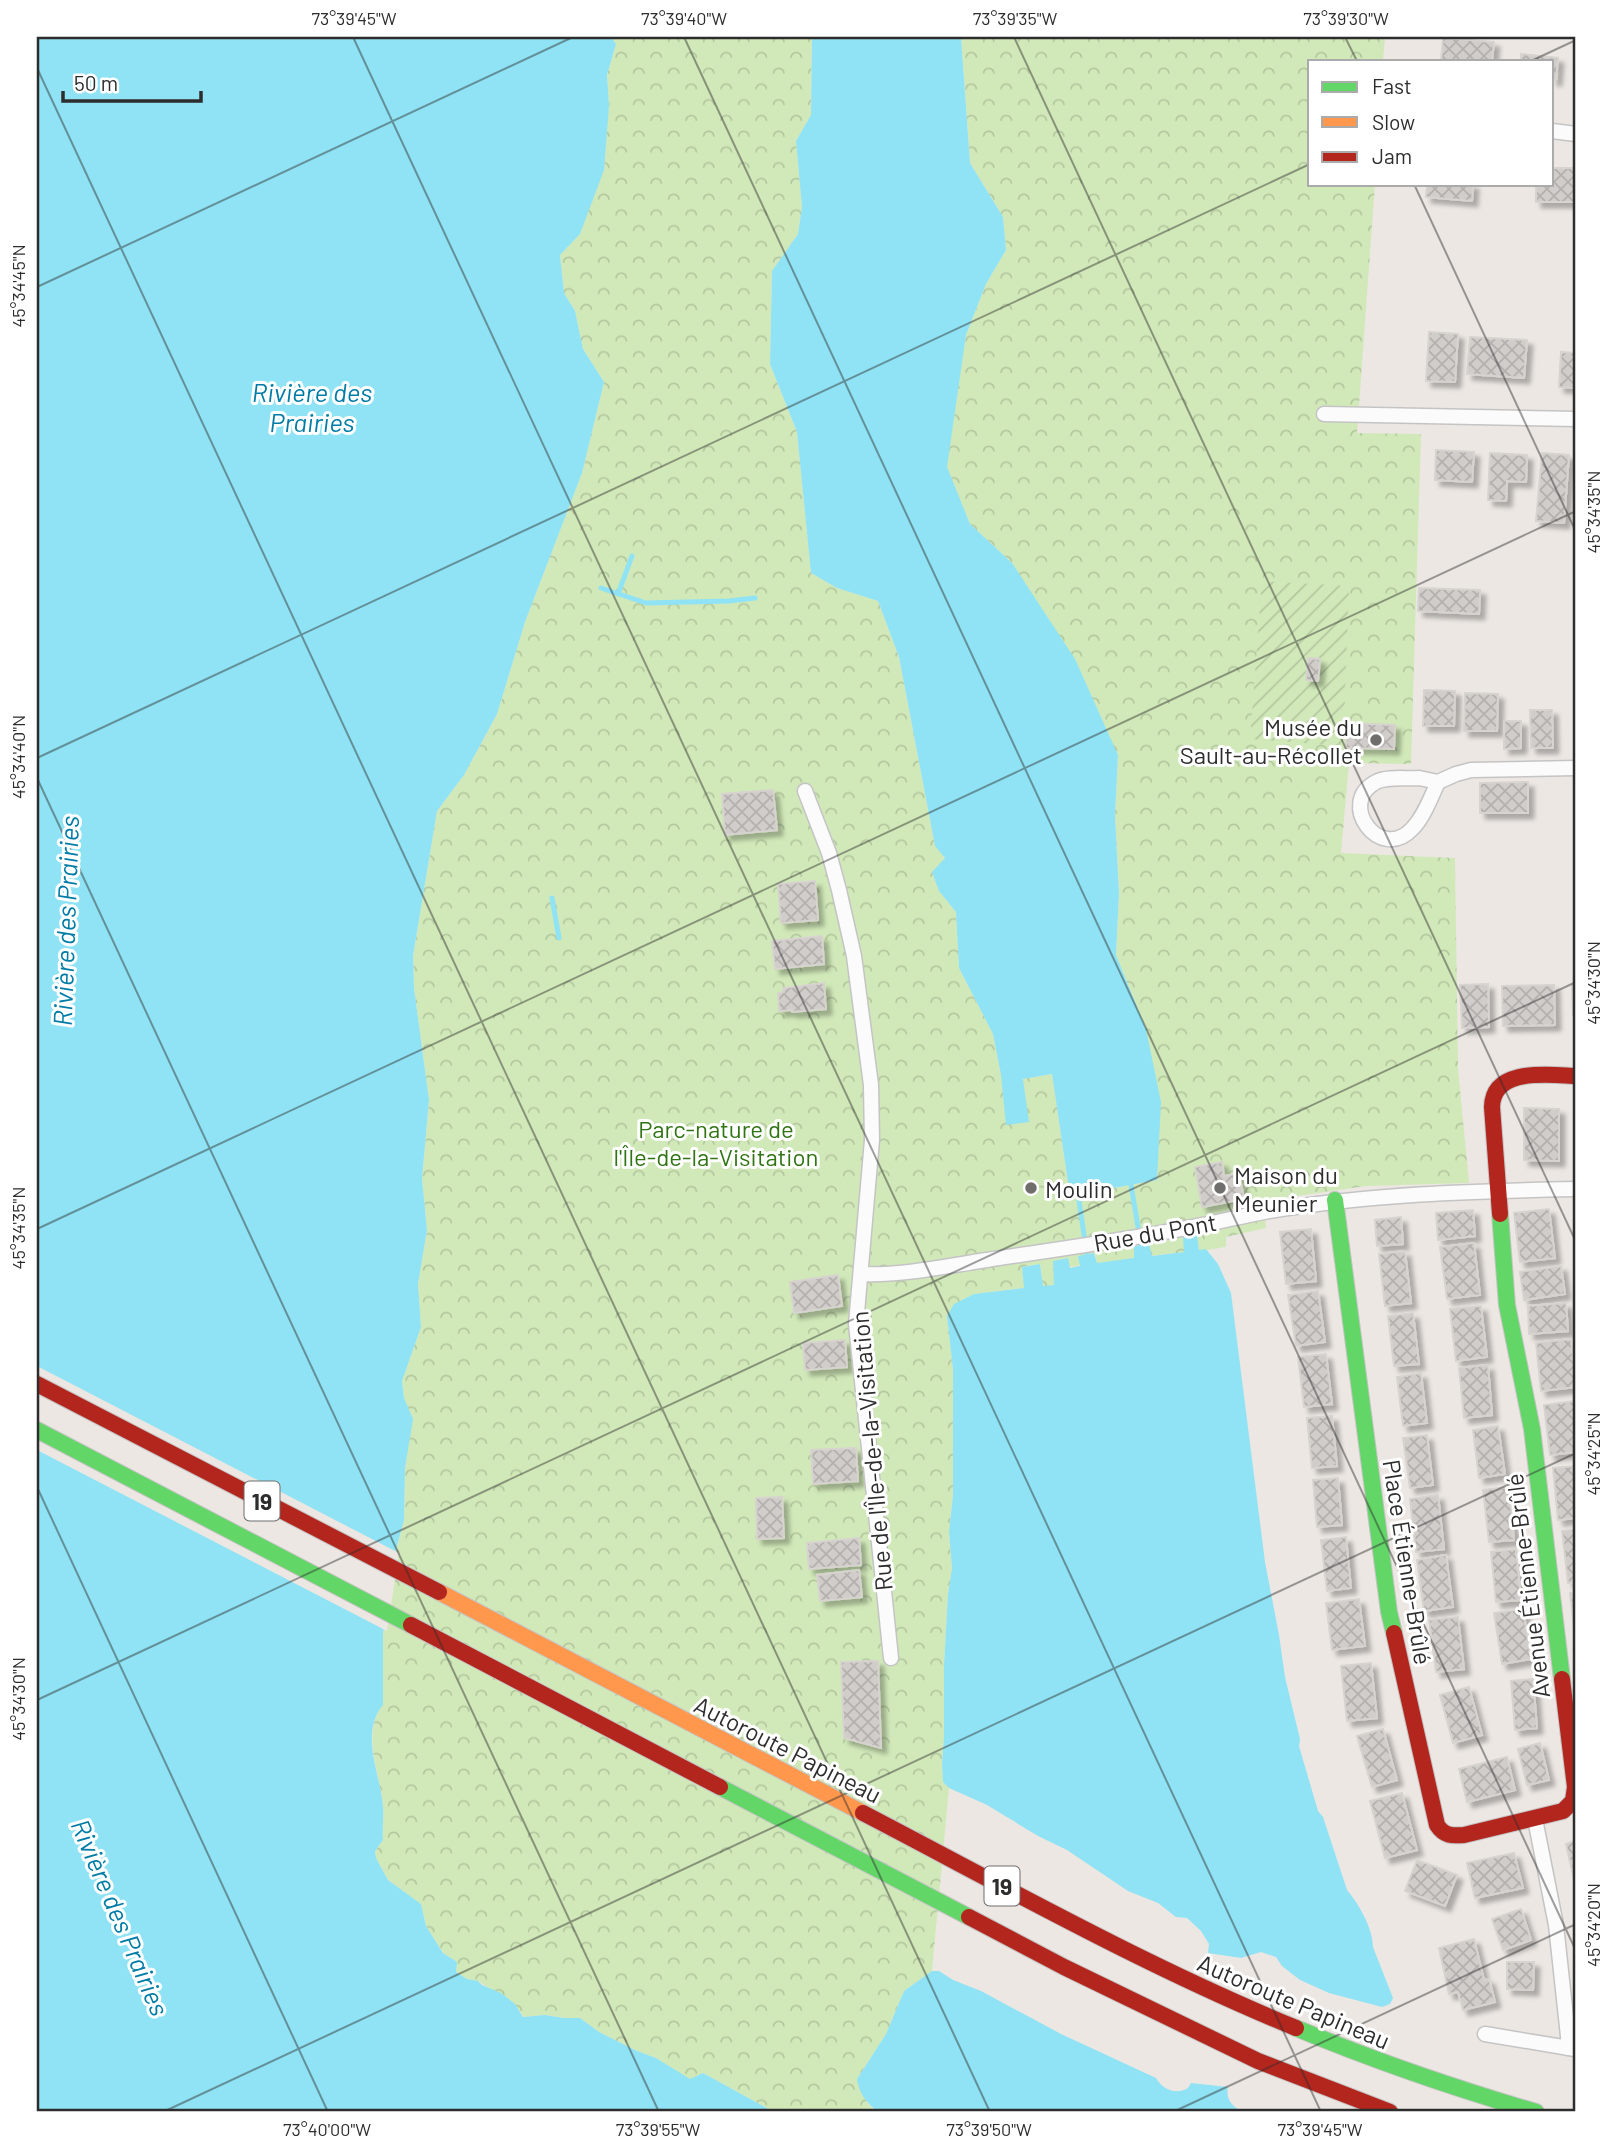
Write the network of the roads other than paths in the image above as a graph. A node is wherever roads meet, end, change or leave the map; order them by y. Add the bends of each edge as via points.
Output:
1 (1554, 131) edge
2 (1576, 134) edge
3 (1324, 414) dead end
4 (1576, 419) edge
5 (1576, 768) edge
6 (1438, 782) junction
7 (805, 791) dead end
8 (1576, 1076) edge
9 (1576, 1189) edge
10 (1498, 1191) junction
11 (1335, 1200) junction
12 (861, 1274) junction
13 (37, 1384) edge
14 (37, 1430) edge
15 (891, 1658) dead end
16 (1535, 1819) junction
17 (1485, 2034) dead end
18 (1572, 2049) edge
19 (1390, 2112) edge
20 (1536, 2112) edge

1 - 2 street
3 - 4 street
5 - 6 street via 1471,771
6 - 6 street via 1419,778 1373,783 1361,801 1364,823 1385,838 1406,834
7 - 12 street, Rue de l'Île-de-la-Visitation via 839,890 867,1046 873,1130
8 - 10 main road, Avenue Étienne-Brûlé via 1515,1077 1493,1092
9 - 10 street, Rue du Pont
10 - 11 street, Rue du Pont
10 - 16 main road, Avenue Étienne-Brûlé via 1507,1305 1532,1429 1574,1787 1574,1801 1567,1809
11 - 12 street, Rue du Pont via 1017,1255
11 - 16 main road, Place Étienne-Brûlé via 1389,1612 1437,1825 1454,1836
12 - 15 street, Rue de l'Île-de-la-Visitation via 856,1324
13 - 20 main road, Autoroute Papineau / 19 via 1244,2008 1370,2060
14 - 19 main road, 19 via 1064,1967 1258,2061
16 - 18 street via 1556,1925
17 - 18 street

